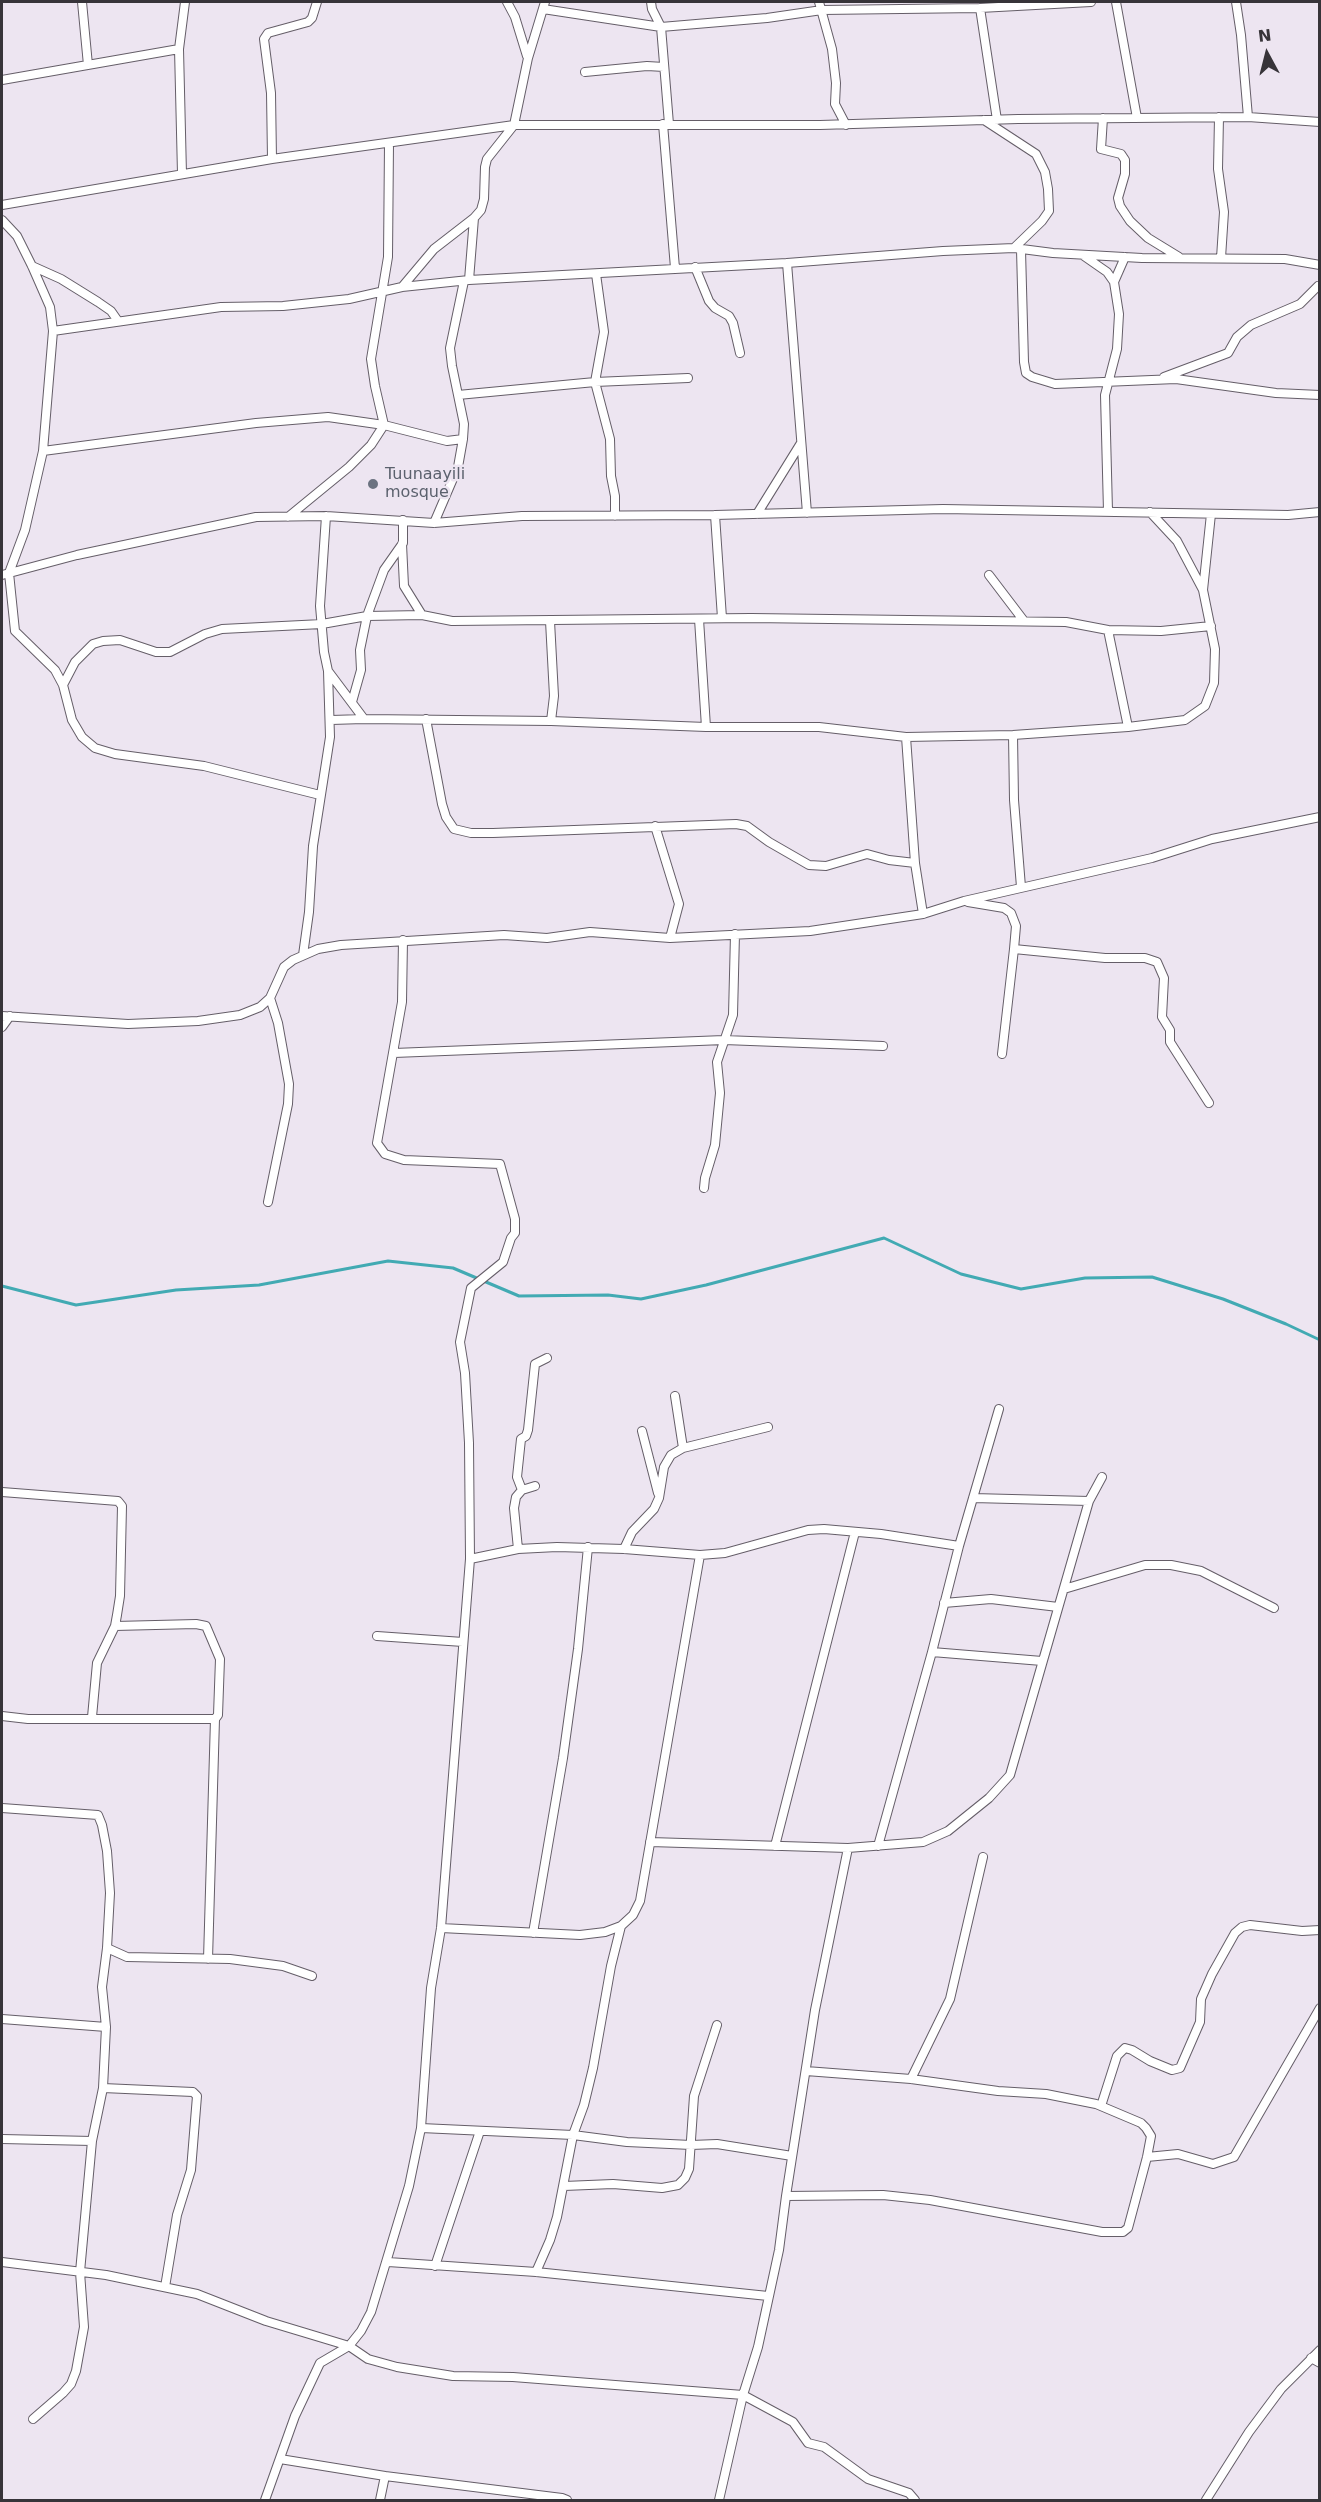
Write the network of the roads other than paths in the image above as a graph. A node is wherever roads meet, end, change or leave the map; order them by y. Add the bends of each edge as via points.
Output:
1 (82, 2) edge
2 (185, 2) edge
3 (317, 2) edge
4 (507, 2) edge
5 (651, 2) edge
6 (1091, 2) edge
7 (1116, 2) edge
8 (1236, 2) edge
9 (544, 5) edge
10 (821, 6) edge
11 (980, 8) junction
12 (661, 27) junction
13 (179, 49) junction
14 (528, 58) junction
15 (88, 65) junction
16 (664, 67) junction
17 (585, 72) dead end
18 (2, 80) edge
19 (1219, 117) junction
20 (1248, 117) junction
21 (1103, 118) junction
22 (1137, 118) junction
23 (984, 120) junction
24 (998, 120) junction
25 (1320, 122) edge
26 (666, 124) junction
27 (514, 125) junction
28 (846, 125) junction
29 (389, 144) junction
30 (272, 159) junction
31 (182, 174) junction
32 (2, 205) edge
33 (474, 218) junction
34 (2, 220) edge
35 (1018, 249) junction
36 (1081, 255) junction
37 (1125, 257) junction
38 (1180, 258) junction
39 (1221, 258) junction
40 (787, 263) junction
41 (1320, 265) edge
42 (32, 266) junction
43 (695, 267) junction
44 (675, 268) junction
45 (596, 274) junction
46 (467, 280) junction
47 (1114, 282) junction
48 (1318, 286) edge
49 (402, 287) junction
50 (382, 291) junction
51 (118, 321) junction
52 (53, 331) junction
53 (740, 353) dead end
54 (688, 378) dead end
55 (1160, 378) junction
56 (594, 382) junction
57 (1107, 382) junction
58 (1320, 394) edge
59 (458, 395) junction
60 (384, 424) junction
61 (463, 439) junction
62 (801, 443) junction
63 (43, 451) junction
64 (1108, 511) junction
65 (1150, 512) junction
66 (1320, 512) edge
67 (807, 513) junction
68 (757, 514) junction
69 (1211, 514) junction
70 (715, 515) junction
71 (326, 516) junction
72 (615, 516) junction
73 (288, 517) junction
74 (403, 520) junction
75 (434, 523) junction
76 (402, 543) junction
77 (5, 574) edge
78 (989, 575) dead end
79 (1203, 590) junction
80 (422, 615) junction
81 (367, 616) junction
82 (722, 618) junction
83 (699, 619) junction
84 (550, 621) junction
85 (1024, 621) junction
86 (322, 624) junction
87 (1211, 626) junction
88 (1108, 630) junction
89 (328, 671) junction
90 (63, 685) junction
91 (352, 702) junction
92 (364, 719) junction
93 (426, 719) junction
94 (331, 720) junction
95 (551, 720) junction
96 (706, 727) junction
97 (1128, 727) junction
98 (1013, 735) junction
99 (906, 737) junction
100 (320, 795) junction
101 (1320, 817) edge
102 (655, 826) junction
103 (915, 863) junction
104 (1021, 887) junction
105 (964, 901) junction
106 (922, 914) junction
107 (735, 934) junction
108 (670, 938) junction
109 (403, 940) junction
110 (1014, 949) junction
111 (303, 955) junction
112 (270, 998) junction
113 (6, 1016) edge
114 (2, 1027) edge
115 (724, 1040) junction
116 (883, 1046) dead end
117 (394, 1053) junction
118 (1002, 1054) dead end
119 (1209, 1103) dead end
120 (704, 1188) dead end
121 (268, 1202) dead end
122 (547, 1358) dead end
123 (675, 1396) dead end
124 (999, 1409) dead end
125 (768, 1427) dead end
126 (642, 1431) dead end
127 (683, 1448) junction
128 (1102, 1477) dead end
129 (535, 1486) dead end
130 (522, 1490) junction
131 (2, 1492) edge
132 (659, 1498) junction
133 (973, 1498) junction
134 (1089, 1501) junction
135 (855, 1532) junction
136 (958, 1546) junction
137 (588, 1547) junction
138 (624, 1549) junction
139 (518, 1550) junction
140 (700, 1555) junction
141 (470, 1559) junction
142 (1064, 1589) junction
143 (944, 1604) junction
144 (1058, 1607) junction
145 (1274, 1608) dead end
146 (115, 1626) junction
147 (377, 1636) dead end
148 (463, 1642) junction
149 (932, 1652) junction
150 (1042, 1660) junction
151 (2, 1716) edge
152 (92, 1717) junction
153 (215, 1719) junction
154 (2, 1808) edge
155 (650, 1842) junction
156 (775, 1846) junction
157 (878, 1846) junction
158 (848, 1848) junction
159 (983, 1857) dead end
160 (621, 1926) junction
161 (441, 1928) junction
162 (1320, 1930) edge
163 (533, 1933) junction
164 (107, 1948) junction
165 (208, 1959) junction
166 (312, 1976) dead end
167 (1320, 2008) edge
168 (2, 2019) edge
169 (717, 2025) dead end
170 (106, 2027) junction
171 (807, 2070) junction
172 (910, 2079) junction
173 (102, 2088) junction
174 (1101, 2106) junction
175 (421, 2128) junction
176 (480, 2131) junction
177 (573, 2135) junction
178 (2, 2139) edge
179 (92, 2141) junction
180 (691, 2145) junction
181 (792, 2156) junction
182 (1147, 2157) junction
183 (564, 2186) junction
184 (786, 2196) junction
185 (2, 2262) edge
186 (388, 2262) junction
187 (435, 2266) junction
188 (80, 2272) junction
189 (536, 2272) junction
190 (165, 2287) junction
191 (768, 2296) junction
192 (349, 2346) junction
193 (1320, 2350) edge
194 (1311, 2358) junction
195 (1320, 2363) edge
196 (743, 2395) junction
197 (33, 2419) dead end
198 (280, 2459) junction
199 (385, 2476) junction
200 (265, 2500) edge
201 (380, 2500) edge
202 (567, 2500) edge
203 (719, 2500) edge
204 (915, 2500) edge
205 (1206, 2500) edge

1 - 15 street
2 - 13 street
3 - 30 street via 308,22 268,33 264,39 271,93
4 - 14 street
5 - 12 street
6 - 11 street
7 - 22 street
8 - 20 street
9 - 12 street
9 - 14 street
10 - 11 street
10 - 12 street via 767,18
10 - 28 street via 833,61 836,104
11 - 24 street
12 - 16 street
13 - 15 street
13 - 31 street
14 - 27 street
15 - 18 street
16 - 17 street
16 - 26 street
19 - 20 street
19 - 22 street
19 - 39 street via 1218,170 1224,212
20 - 25 street
21 - 22 street
21 - 24 street
21 - 38 street via 1101,149 1121,154 1125,160 1120,206 1130,222 1148,238
23 - 24 street
23 - 28 street
23 - 35 street via 1036,154 1045,172 1048,211
26 - 27 street
26 - 28 street
26 - 44 street
27 - 29 street
27 - 33 street via 487,159 484,199
29 - 30 street
29 - 50 street via 388,257
30 - 31 street
31 - 32 street
33 - 46 street
33 - 49 street via 434,249
34 - 42 street via 17,236
35 - 36 street
35 - 40 street
35 - 57 street via 1026,373 1039,381 1056,384
36 - 37 street
36 - 47 street via 1107,272
37 - 38 street
37 - 47 street
38 - 39 street
39 - 41 street via 1285,259
40 - 43 street
40 - 62 street
42 - 51 street via 98,302
42 - 52 street via 50,307
43 - 44 street
43 - 53 street via 709,300 733,323
44 - 45 street
45 - 46 street
45 - 56 street via 604,332
46 - 49 street
46 - 59 street via 450,348
47 - 57 street via 1119,314 1117,349
48 - 55 street via 1300,304 1251,325 1237,337 1228,353
49 - 50 street
50 - 51 street via 349,299 221,307
50 - 60 street via 371,360
51 - 52 street
52 - 63 street
54 - 56 street
55 - 57 street
55 - 58 street via 1276,393
56 - 59 street
56 - 72 street via 610,439
57 - 64 street
59 - 61 street
60 - 61 street via 447,441
60 - 63 street via 328,417
60 - 73 street via 350,467
61 - 75 street via 458,467
62 - 67 street
62 - 68 street
63 - 77 street via 25,530
64 - 65 street
64 - 67 street via 943,509
65 - 69 street
65 - 79 street via 1177,541
66 - 69 street
67 - 68 street
68 - 70 street
69 - 79 street
70 - 72 street
70 - 82 street
71 - 73 street
71 - 74 street
71 - 86 street
72 - 75 street via 522,516
73 - 77 street via 256,517 189,530
74 - 75 street
74 - 76 street
76 - 80 street via 404,586
76 - 81 street via 384,570
77 - 90 street via 15,631 55,670
78 - 85 street
79 - 87 street
80 - 81 street
80 - 84 street via 452,621
81 - 86 street
81 - 91 street via 360,650 361,670
82 - 83 street
82 - 85 street
83 - 84 street
83 - 96 street
84 - 95 street via 554,696
85 - 88 street via 1066,622
86 - 89 street
86 - 90 street via 222,629 170,652 156,652 120,640 103,641 93,644 75,662
87 - 88 street via 1161,631
87 - 97 street via 1214,683 1205,706 1185,720
88 - 97 street
89 - 91 street
89 - 94 street
90 - 100 street via 72,720 82,737 95,748 204,766
91 - 92 street
92 - 93 street
92 - 94 street
93 - 95 street
93 - 102 street via 442,804 454,829 493,833
94 - 100 street
95 - 96 street
96 - 99 street via 819,727
97 - 98 street
98 - 99 street
98 - 104 street
99 - 103 street
100 - 111 street
101 - 104 street via 1212,839 1152,858
102 - 103 street via 747,826 809,865 826,866 867,854
102 - 108 street via 679,904
103 - 106 street
104 - 105 street
105 - 106 street
105 - 110 street via 1004,908 1011,913 1016,926
106 - 107 street via 810,931
107 - 108 street
107 - 115 street via 733,1015
108 - 109 street via 590,932 547,938 504,935
109 - 111 street via 341,945
109 - 117 street via 402,1002
110 - 118 street
110 - 119 street via 1157,962 1164,978 1162,1017 1170,1030 1170,1042
111 - 112 street via 284,967
112 - 113 street via 240,1015 198,1021 128,1024
112 - 121 street via 289,1084
113 - 114 street
115 - 116 street
115 - 117 street
115 - 120 street via 717,1062 720,1094 715,1146
117 - 141 street via 377,1143 385,1154 404,1160 500,1164 515,1219 515,1233 503,1262 471,1288 460,1342 469,1443
122 - 130 street via 536,1364 528,1430 521,1439 517,1477
123 - 127 street
124 - 133 street
125 - 127 street
126 - 132 street
127 - 132 street via 671,1455 664,1467
128 - 134 street
129 - 130 street
130 - 139 street via 514,1508
131 - 146 street via 118,1501 122,1506 120,1596
132 - 138 street via 632,1532
133 - 134 street
133 - 136 street
134 - 142 street
135 - 136 street
135 - 140 street via 808,1530
135 - 156 street
136 - 143 street
137 - 138 street
137 - 139 street
137 - 163 street via 563,1758
138 - 140 street
139 - 141 street
140 - 155 street
141 - 148 street
142 - 144 street
142 - 145 street via 1145,1565 1171,1565 1201,1570
143 - 144 street via 991,1599
143 - 149 street
144 - 150 street
146 - 152 street via 97,1663
146 - 153 street via 206,1626 220,1659
147 - 148 street
148 - 161 street
149 - 150 street
149 - 157 street
150 - 157 street via 1011,1775 948,1831 923,1842
151 - 152 street
152 - 153 street
153 - 165 street
154 - 164 street via 98,1815 107,1851 110,1893
155 - 156 street
155 - 160 street via 640,1901
156 - 158 street
157 - 158 street
158 - 171 street via 815,2010
159 - 172 street via 950,1999
160 - 163 street via 579,1935
160 - 177 street via 590,2079
161 - 163 street
161 - 175 street via 431,1988
162 - 174 street via 1242,1927 1235,1933 1201,1999 1200,2022 1180,2068 1172,2070 1125,2048 1117,2056
164 - 165 street via 127,1958
164 - 170 street via 102,1987
165 - 166 street via 283,1966
167 - 182 street via 1234,2157 1213,2164 1178,2154
168 - 170 street
169 - 180 street via 694,2096
170 - 173 street
171 - 172 street
171 - 181 street
172 - 174 street via 1046,2094
173 - 179 street
173 - 190 street via 193,2092 197,2096 191,2170 177,2215
174 - 182 street via 1146,2128 1150,2136
175 - 176 street
175 - 186 street
176 - 177 street
176 - 187 street
177 - 180 street
177 - 183 street
178 - 179 street
179 - 188 street
180 - 181 street via 717,2144
180 - 183 street via 689,2169 678,2185
181 - 184 street
182 - 184 street via 1128,2228 1123,2232 1102,2232 930,2200 872,2195
183 - 189 street via 550,2240
184 - 191 street
185 - 188 street
186 - 187 street
186 - 192 street via 371,2312
187 - 189 street
188 - 190 street
188 - 197 street via 84,2326 76,2371 63,2393
189 - 191 street
190 - 192 street via 197,2294 266,2321
191 - 196 street
192 - 196 street via 368,2359 453,2376 513,2376
192 - 198 street via 320,2363
193 - 194 street
194 - 195 street
194 - 205 street via 1248,2432
196 - 203 street
196 - 204 street via 793,2422 808,2444 824,2447 868,2479 909,2493
198 - 199 street
198 - 200 street
199 - 201 street
199 - 202 street

